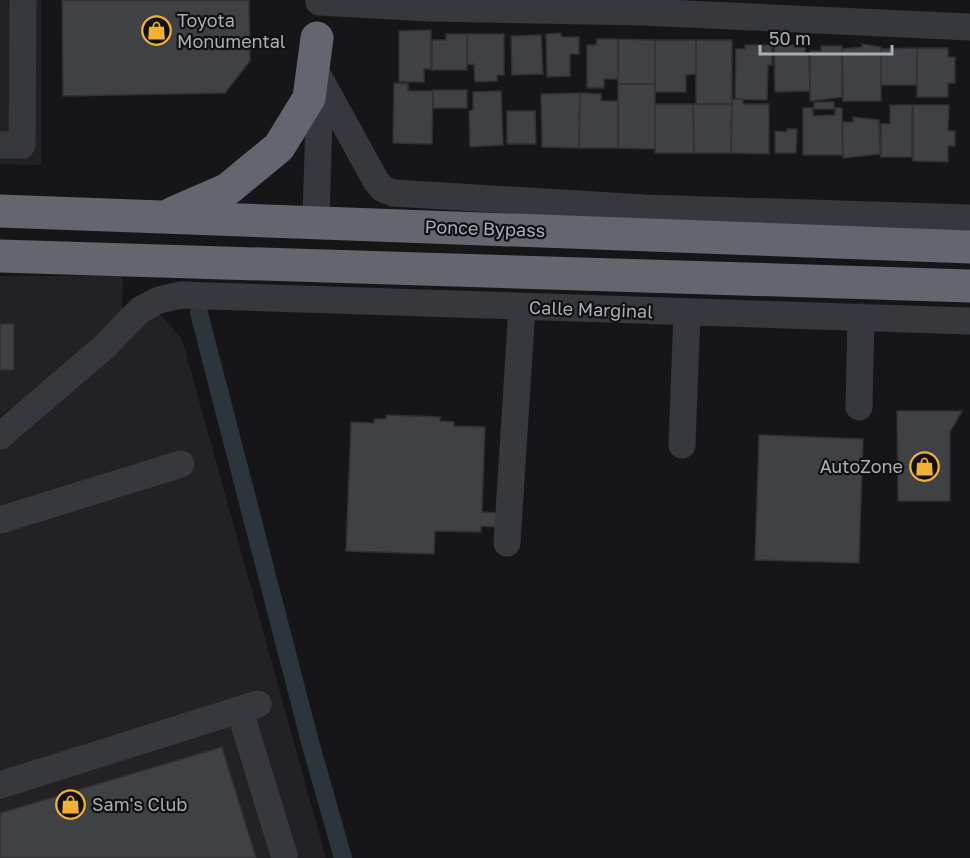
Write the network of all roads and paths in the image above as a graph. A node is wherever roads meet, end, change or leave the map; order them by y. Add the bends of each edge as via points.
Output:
1 (23, 0) edge
2 (319, 1) edge
3 (643, 6) edge
4 (970, 27) edge
5 (317, 38) junction
6 (320, 79) junction
7 (0, 145) edge
8 (0, 211) edge
9 (165, 217) junction
10 (970, 218) edge
11 (316, 221) junction
12 (970, 247) edge
13 (0, 256) edge
14 (970, 286) edge
15 (522, 307) junction
16 (687, 312) junction
17 (861, 317) junction
18 (970, 321) edge
19 (859, 407) dead end
20 (0, 436) edge
21 (682, 445) dead end
22 (181, 464) dead end
23 (0, 520) edge
24 (507, 543) dead end
25 (0, 785) edge
26 (284, 855) dead end

1 - 7 street via 22,146
2 - 3 street via 429,8
2 - 5 street
3 - 4 street
5 - 6 street
5 - 9 highway via 309,98 279,147 228,189
6 - 10 street via 376,181 393,193 644,208
6 - 11 street
8 - 9 highway, Ponce Bypass
9 - 11 highway, Ponce Bypass
11 - 12 highway, Ponce Bypass
13 - 14 highway
15 - 16 street, Calle Marginal
15 - 20 street, Calle Marginal via 213,295 159,300 140,310 104,347
15 - 24 street
16 - 17 street, Calle Marginal
16 - 21 street
17 - 18 street, Calle Marginal
17 - 19 street
22 - 23 street
25 - 26 street via 249,707

